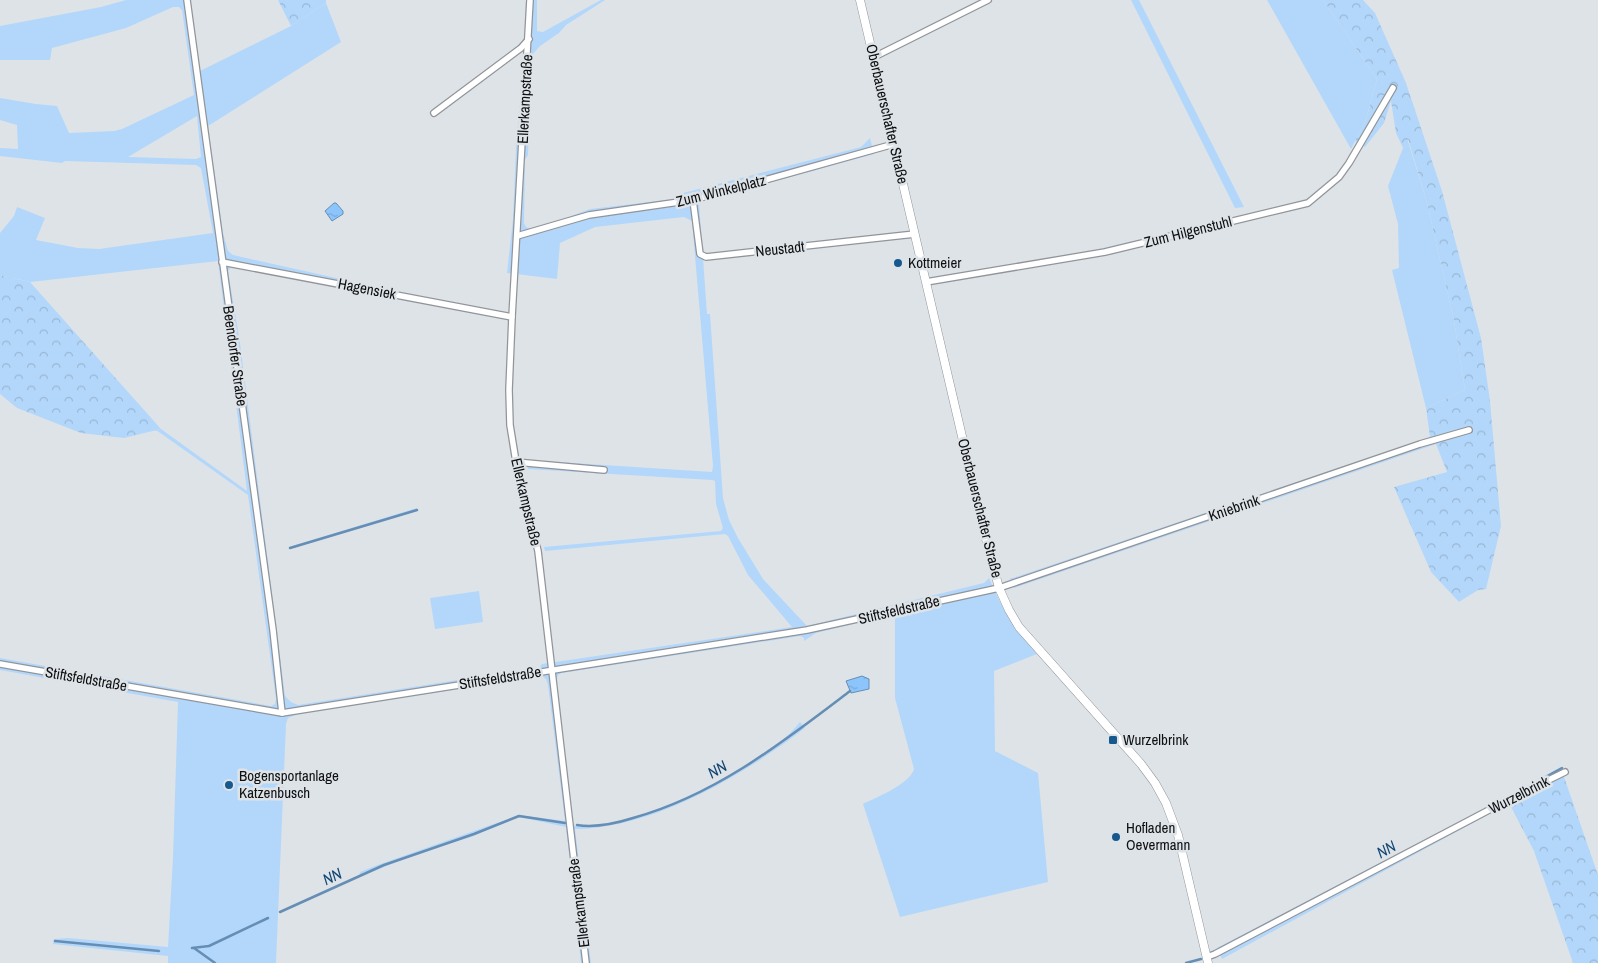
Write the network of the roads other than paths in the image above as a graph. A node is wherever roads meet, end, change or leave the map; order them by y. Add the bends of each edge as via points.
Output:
1 (187, 0) edge
2 (530, 0) edge
3 (860, 0) edge
4 (988, 0) edge
5 (528, 39) junction
6 (874, 57) junction
7 (1393, 88) dead end
8 (434, 112) dead end
9 (894, 144) junction
10 (693, 200) junction
11 (915, 234) junction
12 (517, 236) junction
13 (222, 262) junction
14 (926, 282) junction
15 (512, 317) junction
16 (1469, 430) dead end
17 (516, 462) junction
18 (604, 470) dead end
19 (999, 588) junction
20 (0, 664) edge
21 (552, 670) junction
22 (282, 713) junction
23 (1565, 772) dead end
24 (1208, 960) edge
25 (586, 963) edge

1 - 13 street, Beendorfer Straße
2 - 5 street, Ellerkampstraße
3 - 6 main road, Oberbauerschafter Straße
4 - 6 street
5 - 8 street, Ellerkampstraße via 521,48
5 - 12 street, Ellerkampstraße
6 - 9 main road, Oberbauerschafter Straße
7 - 14 street, Zum Hilgenstuhl via 1339,177 1308,203 1105,252
9 - 10 street, Zum Winkelplatz
9 - 11 main road, Oberbauerschafter Straße
10 - 11 street, Neustadt via 700,254 706,257
10 - 12 street, Zum Winkelplatz via 589,215
11 - 14 main road, Oberbauerschafter Straße
12 - 15 street, Ellerkampstraße
13 - 15 street, Hagensiek
13 - 22 street, Beendorfer Straße
14 - 19 main road, Oberbauerschafter Straße
15 - 17 street, Ellerkampstraße via 509,390
16 - 19 street, Kniebrink
17 - 18 street
17 - 21 street, Ellerkampstraße via 538,551
19 - 21 street, Stiftsfeldstraße via 807,630
19 - 24 main road, Oberbauerschafter Straße via 1019,627 1155,783 1178,835
20 - 22 street, Stiftsfeldstraße
21 - 22 street, Stiftsfeldstraße
21 - 25 street, Ellerkampstraße
23 - 24 street, Wurzelbrink

